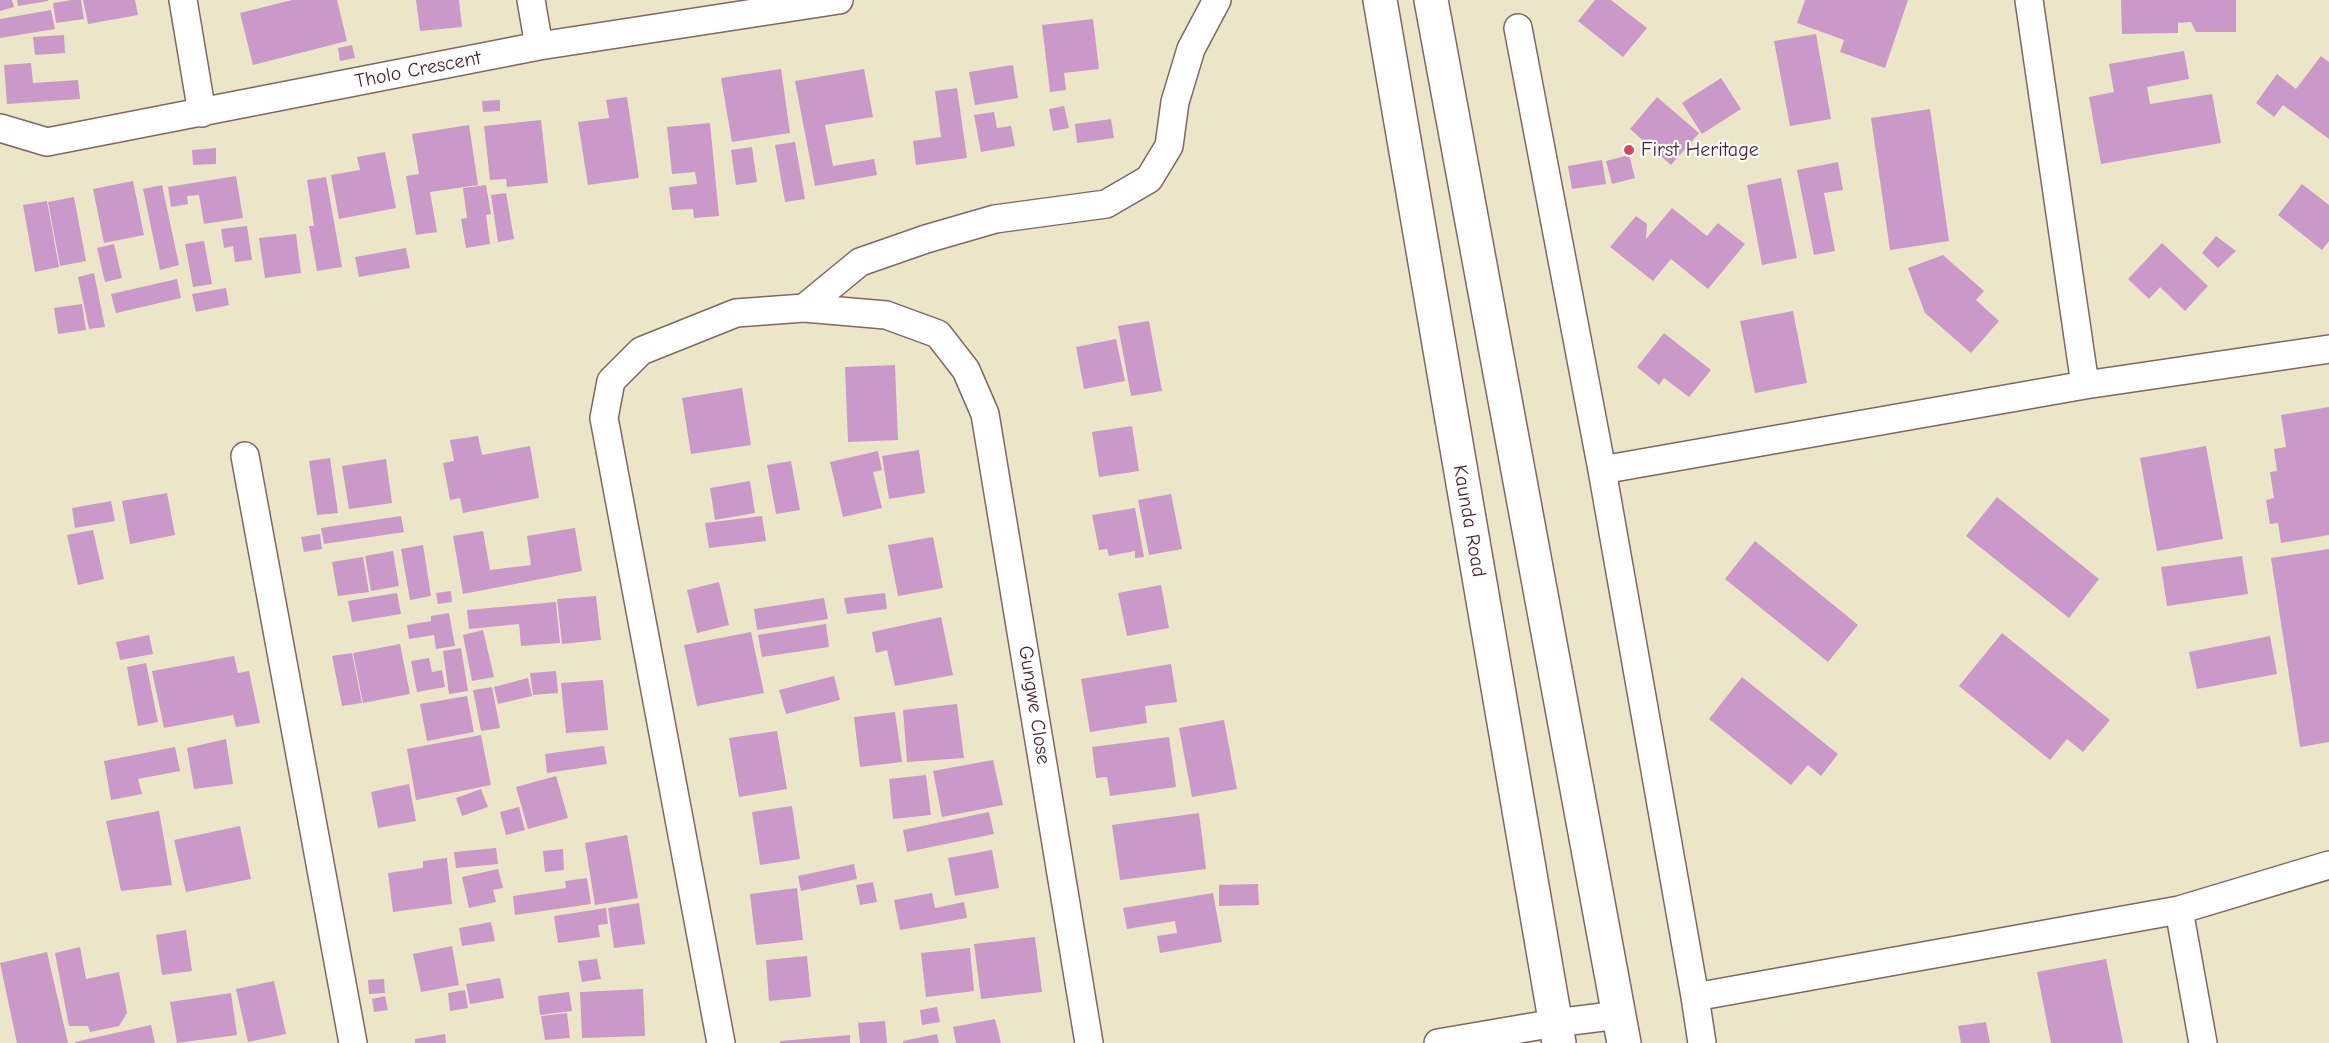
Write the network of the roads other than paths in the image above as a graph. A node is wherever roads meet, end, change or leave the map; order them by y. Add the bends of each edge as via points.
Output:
1 (183, 0) edge
2 (531, 0) edge
3 (839, 0) edge
4 (1217, 0) edge
5 (1380, 0) edge
6 (1431, 0) edge
7 (2029, 0) edge
8 (1518, 28) dead end
9 (539, 46) junction
10 (202, 113) junction
11 (0, 128) edge
12 (804, 308) junction
13 (2329, 349) edge
14 (2085, 385) junction
15 (245, 456) dead end
16 (1602, 470) junction
17 (2329, 865) edge
18 (2179, 910) junction
19 (1695, 997) junction
20 (1621, 1029) edge
21 (1557, 1033) edge
22 (353, 1043) edge
23 (721, 1043) edge
24 (1089, 1043) edge
25 (1438, 1043) edge
26 (1702, 1043) edge
27 (2203, 1043) edge

1 - 10 street
2 - 9 street
3 - 9 street, Tholo Crescent
4 - 12 street via 1191,49 1175,102 1169,146 1149,179 1107,204 995,219 860,262
5 - 21 main road, Kaunda Road
6 - 20 main road
7 - 14 street
8 - 16 street
9 - 10 street, Tholo Crescent
10 - 11 street, Tholo Crescent via 47,142
12 - 23 street, Gungwe Close via 736,314 641,351 611,381 604,418
12 - 24 street, Gungwe Close via 886,315 938,334 966,370 986,414
13 - 14 street
14 - 16 street
15 - 22 street
16 - 19 street
17 - 18 street
18 - 19 street
18 - 27 street
19 - 26 street
20 - 21 street
21 - 25 street

